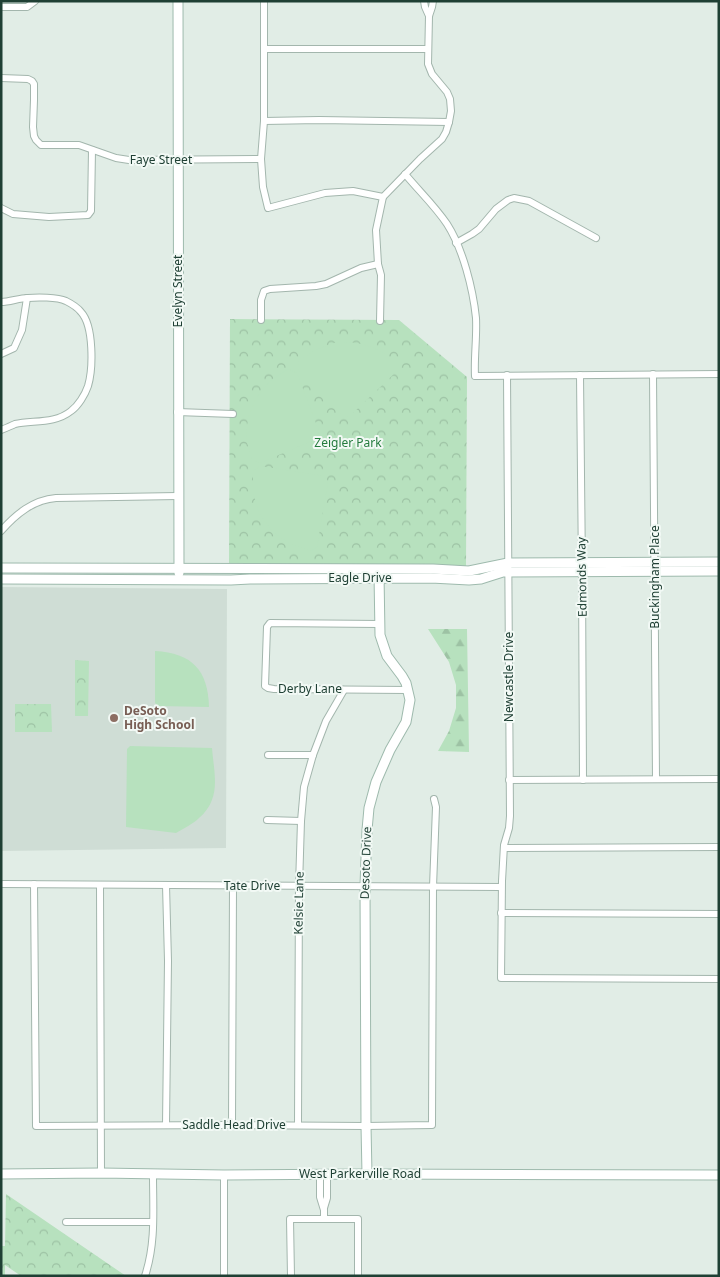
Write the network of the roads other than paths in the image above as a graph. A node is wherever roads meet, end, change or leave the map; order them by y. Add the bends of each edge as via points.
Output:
1 (35, 1) edge
2 (178, 1) edge
3 (264, 1) edge
4 (424, 1) edge
5 (433, 1) edge
6 (1, 8) edge
7 (429, 16) junction
8 (264, 49) junction
9 (428, 50) junction
10 (1, 78) edge
11 (264, 121) junction
12 (449, 122) junction
13 (92, 150) junction
14 (179, 160) junction
15 (261, 160) junction
16 (405, 174) junction
17 (383, 197) junction
18 (1, 208) edge
19 (596, 238) dead end
20 (456, 242) junction
21 (378, 264) junction
22 (27, 298) junction
23 (1, 302) edge
24 (261, 320) dead end
25 (380, 321) dead end
26 (1, 354) edge
27 (653, 374) junction
28 (719, 374) edge
29 (507, 375) junction
30 (580, 375) junction
31 (177, 412) junction
32 (233, 414) dead end
33 (1, 430) edge
34 (178, 496) junction
35 (1, 531) edge
36 (719, 562) edge
37 (508, 563) junction
38 (655, 566) junction
39 (582, 567) junction
40 (1, 568) edge
41 (86, 568) junction
42 (179, 569) junction
43 (235, 569) junction
44 (356, 569) junction
45 (719, 571) edge
46 (508, 572) junction
47 (378, 573) junction
48 (469, 575) junction
49 (306, 578) junction
50 (1, 579) edge
51 (86, 579) junction
52 (179, 580) junction
53 (235, 580) junction
54 (379, 624) junction
55 (344, 690) junction
56 (408, 690) junction
57 (268, 755) dead end
58 (313, 755) junction
59 (656, 779) junction
60 (719, 779) edge
61 (509, 780) junction
62 (583, 780) junction
63 (434, 799) dead end
64 (266, 820) dead end
65 (300, 821) junction
66 (719, 847) edge
67 (504, 848) junction
68 (2, 884) dead end
69 (34, 884) junction
70 (100, 885) junction
71 (166, 885) junction
72 (232, 886) junction
73 (299, 886) junction
74 (365, 886) junction
75 (433, 887) junction
76 (501, 887) junction
77 (502, 913) junction
78 (719, 914) edge
79 (719, 979) edge
80 (101, 1125) junction
81 (166, 1125) junction
82 (232, 1125) junction
83 (298, 1125) junction
84 (366, 1126) junction
85 (101, 1173) junction
86 (1, 1174) edge
87 (324, 1174) junction
88 (367, 1174) junction
89 (153, 1175) junction
90 (224, 1175) junction
91 (719, 1175) edge
92 (324, 1219) junction
93 (66, 1222) dead end
94 (153, 1222) junction
95 (145, 1276) edge
96 (224, 1276) edge
97 (291, 1276) edge
98 (358, 1276) edge

1 - 6 street via 28,7
2 - 14 street, Evelyn Street
3 - 8 street
4 - 7 street
5 - 7 street
7 - 9 street
8 - 9 street
8 - 11 street
9 - 12 street via 432,74 450,99
10 - 13 street, Faye Street via 28,79 34,84 34,136 42,145 79,145
11 - 12 street
11 - 15 street
12 - 16 street via 442,139
13 - 14 street, Faye Street via 129,160
13 - 18 street via 92,211 88,214 49,217 13,214
14 - 15 street, Faye Street
14 - 31 street, Evelyn Street
15 - 17 street via 268,208 325,193 353,191
16 - 17 street
16 - 20 street via 436,209
17 - 21 street via 376,230
19 - 20 street via 529,201 514,198 496,209 479,229
20 - 29 street via 467,272 476,319 475,376
21 - 24 street via 326,284 264,291
21 - 25 street via 381,275
22 - 23 street
22 - 26 street via 22,330 14,348
22 - 33 street via 66,301 82,312 88,324 92,353 88,387 81,400 62,416
27 - 28 street
27 - 30 street
27 - 38 street, Buckingham Place
29 - 30 street
29 - 37 street, Newcastle Drive
30 - 39 street, Edmonds Way
31 - 32 street
31 - 34 street, Evelyn Street
34 - 35 street via 44,499 26,508
34 - 42 street, Evelyn Street
36 - 38 street, Eagle Drive
37 - 39 street, Eagle Drive
37 - 46 street, Newcastle Drive
37 - 48 street, Eagle Drive
38 - 39 street, Eagle Drive
38 - 45 street, Eagle Drive
38 - 59 street, Buckingham Place
39 - 46 street, Eagle Drive
39 - 62 street, Edmonds Way
40 - 41 street, Eagle Drive
41 - 42 street, Eagle Drive
41 - 51 street
42 - 43 street, Eagle Drive
42 - 52 street, Evelyn Street
43 - 44 street, Eagle Drive
43 - 53 street
44 - 47 street, Eagle Drive
44 - 49 street via 355,574
46 - 48 street, Eagle Drive via 481,579
46 - 61 street, Newcastle Drive
47 - 48 street, Eagle Drive via 433,569
47 - 49 street, Eagle Drive
47 - 54 street
49 - 53 street, Eagle Drive
50 - 51 street, Eagle Drive
51 - 52 street, Eagle Drive
52 - 53 street, Eagle Drive
54 - 55 street, Derby Lane via 277,622 267,627 265,686
54 - 56 street via 387,656
55 - 56 street, Derby Lane
55 - 58 street, Kelsie Lane via 326,721
56 - 74 street, Desoto Drive via 410,700 406,722 380,772 369,808
57 - 58 street
58 - 65 street, Kelsie Lane via 304,787
59 - 60 street
59 - 62 street
61 - 62 street
61 - 67 street, Newcastle Drive via 509,828
63 - 75 street
64 - 65 street
65 - 73 street, Kelsie Lane
66 - 67 street
67 - 76 street, Newcastle Drive
68 - 69 street, Tate Drive
69 - 70 street, Tate Drive
69 - 80 street, Saddle Head Drive via 36,1126
70 - 71 street, Tate Drive
70 - 80 street
71 - 72 street, Tate Drive
71 - 81 street
72 - 73 street, Tate Drive
72 - 82 street
73 - 74 street, Tate Drive
73 - 83 street, Kelsie Lane
74 - 75 street, Tate Drive
74 - 84 street, Desoto Drive
75 - 76 street, Tate Drive
75 - 84 street, Saddle Head Drive via 432,1124
76 - 77 street, Newcastle Drive
77 - 78 street
77 - 79 street, Newcastle Drive via 501,978
80 - 81 street, Saddle Head Drive
80 - 85 street
81 - 82 street, Saddle Head Drive
82 - 83 street, Saddle Head Drive
83 - 84 street, Saddle Head Drive
84 - 88 street, Desoto Drive
85 - 86 street, West Parkerville Road
85 - 89 street, West Parkerville Road
87 - 88 street, West Parkerville Road
87 - 90 street, West Parkerville Road
87 - 92 street via 328,1198
88 - 91 street, West Parkerville Road
89 - 90 street, West Parkerville Road
89 - 94 street
90 - 96 street
92 - 97 street via 290,1219
92 - 98 street via 358,1219
93 - 94 street
94 - 95 street

